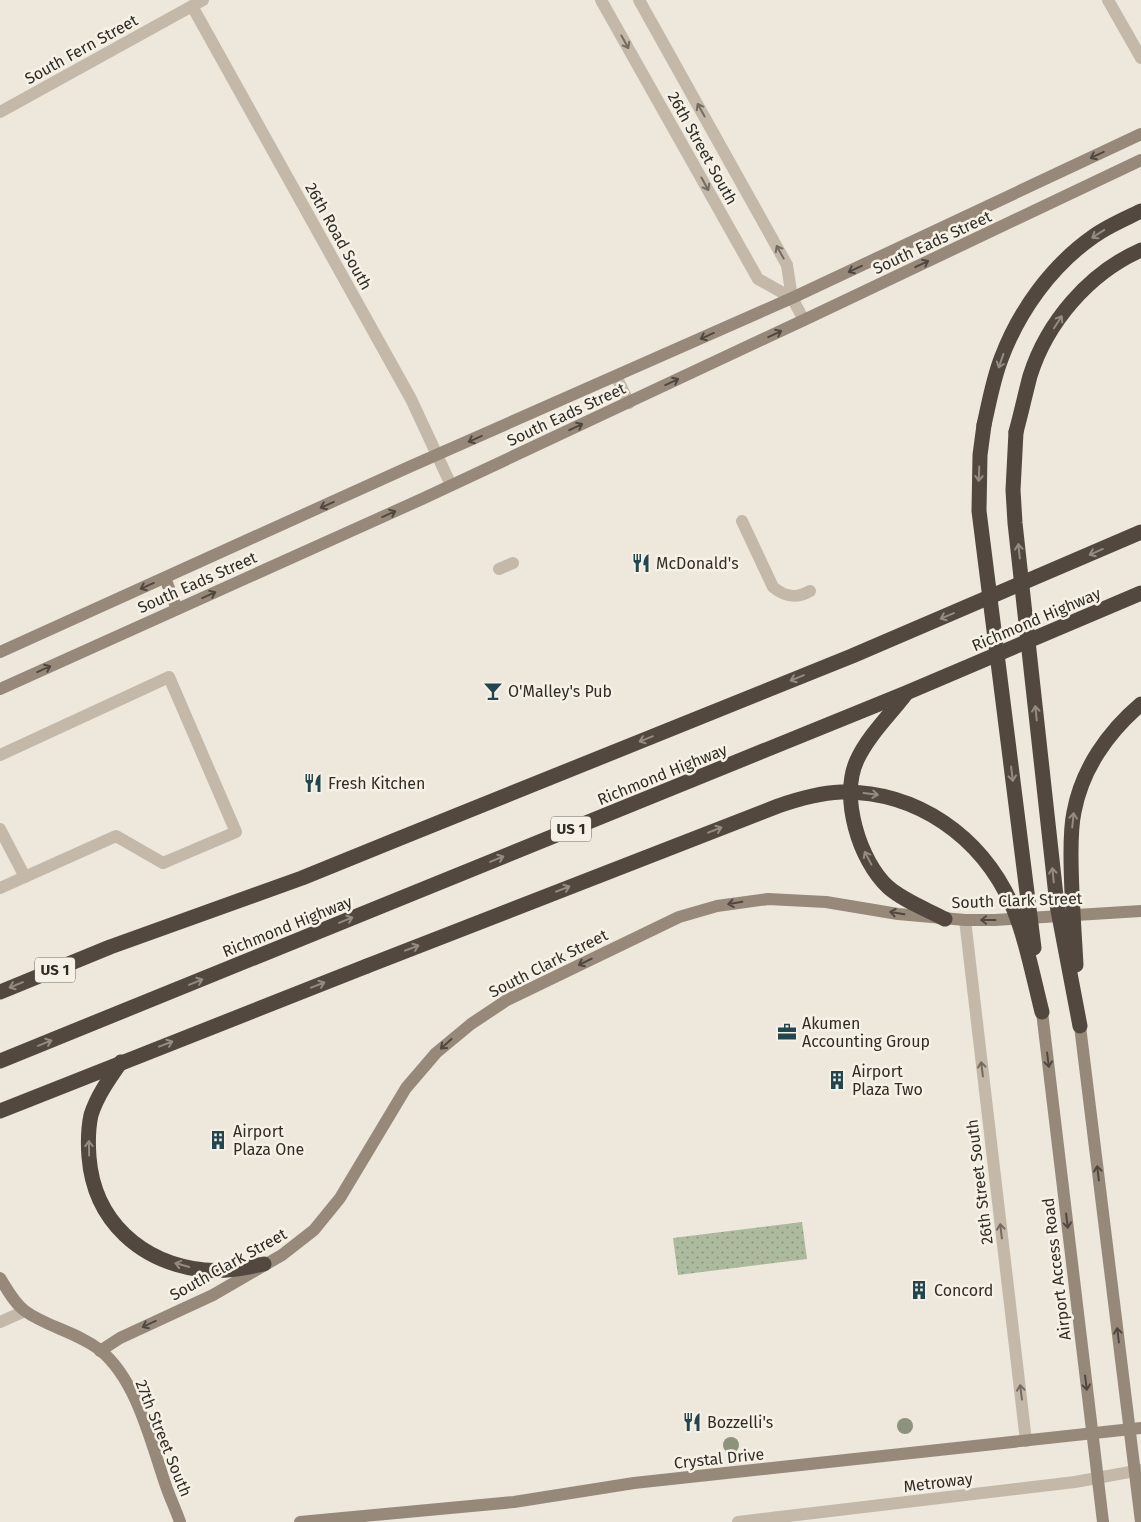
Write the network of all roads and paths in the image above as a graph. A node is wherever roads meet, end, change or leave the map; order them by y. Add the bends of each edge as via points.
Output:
1 (601, 0) edge
2 (639, 0) edge
3 (1108, 0) edge
4 (198, 3) edge
5 (1141, 58) edge
6 (0, 112) edge
7 (1141, 134) edge
8 (1141, 160) edge
9 (1141, 212) edge
10 (1141, 250) edge
11 (792, 298) junction
12 (804, 320) junction
13 (616, 376) junction
14 (629, 403) junction
15 (438, 456) junction
16 (451, 485) junction
17 (742, 521) dead end
18 (1141, 532) edge
19 (513, 563) dead end
20 (499, 569) dead end
21 (165, 578) junction
22 (810, 591) dead end
23 (1141, 593) edge
24 (177, 609) junction
25 (0, 652) edge
26 (0, 689) edge
27 (906, 693) junction
28 (1141, 704) edge
29 (0, 755) edge
30 (0, 829) edge
31 (26, 877) junction
32 (0, 888) edge
33 (1141, 911) edge
34 (945, 919) junction
35 (965, 920) junction
36 (0, 992) edge
37 (1042, 1012) junction
38 (1080, 1026) junction
39 (0, 1061) edge
40 (121, 1062) junction
41 (0, 1111) edge
42 (264, 1264) junction
43 (0, 1278) edge
44 (25, 1311) junction
45 (0, 1322) edge
46 (100, 1351) junction
47 (1141, 1428) edge
48 (1026, 1441) junction
49 (1141, 1470) edge
50 (180, 1522) edge
51 (300, 1522) edge
52 (738, 1522) edge
53 (1103, 1522) edge
54 (1141, 1522) edge

1 -> 11 street, 26th Street South via 758,279
11 -> 2 street, 26th Street South via 787,265
3 - 5 street
4 - 6 street, South Fern Street
4 - 15 street, 26th Road South via 411,399
7 -> 11 street, South Eads Street
12 -> 8 street, South Eads Street
9 -> 37 highway, bridge via 1093,236 1041,287 1017,324 1000,360 980,455 979,511
38 -> 10 highway, bridge via 1057,905 1016,533 1013,490 1016,432 1031,375 1058,321 1095,279
11 - 12 street, 26th Street South
11 -> 13 street, South Eads Street
14 -> 12 street, South Eads Street
13 - 14 street
13 -> 15 street, South Eads Street
16 -> 14 street, South Eads Street
15 - 16 street, 26th Road South
15 -> 21 street, South Eads Street
24 -> 16 street, South Eads Street
17 - 22 street via 773,587 789,596 799,597
18 -> 36 highway, US 1 via 852,656 302,878
19 - 20 street
21 - 24 street
21 -> 25 street, South Eads Street
23 - 27 highway, Richmond Highway / US 1
26 -> 24 street, South Eads Street
34 -> 27 highway via 888,887 865,853 852,812 850,782 858,759
39 -> 27 highway, Richmond Highway / US 1
38 -> 28 highway, bridge via 1071,865 1074,812 1088,770 1100,748
29 - 31 street via 168,677 236,832 163,863 116,836
30 - 31 street
31 - 32 street
33 -> 35 street, South Clark Street
34 - 35 street, South Clark Street
34 -> 42 street, South Clark Street via 806,900 768,899 703,909 679,917 507,1000 436,1053 406,1088 328,1215 298,1244
48 -> 35 street, 26th Street South
40 -> 37 highway, bridge via 778,806 801,798 840,792 878,795 917,807 957,831 974,848 1002,885 1012,905
37 -> 53 street, Airport Access Road, bridge
54 -> 38 street, bridge
40 - 41 highway
42 -> 40 highway via 223,1270 184,1267 132,1242 107,1215 92,1182 89,1130 98,1098
42 -> 46 street, South Clark Street via 213,1294 120,1338
43 - 44 street, 27th Street South
44 - 45 street
44 - 46 street, 27th Street South
46 - 50 street, 27th Street South via 120,1373 134,1400
47 - 48 street, Crystal Drive
48 - 51 street, Crystal Drive via 634,1483 514,1502
49 - 52 street, Metroway via 1075,1482

